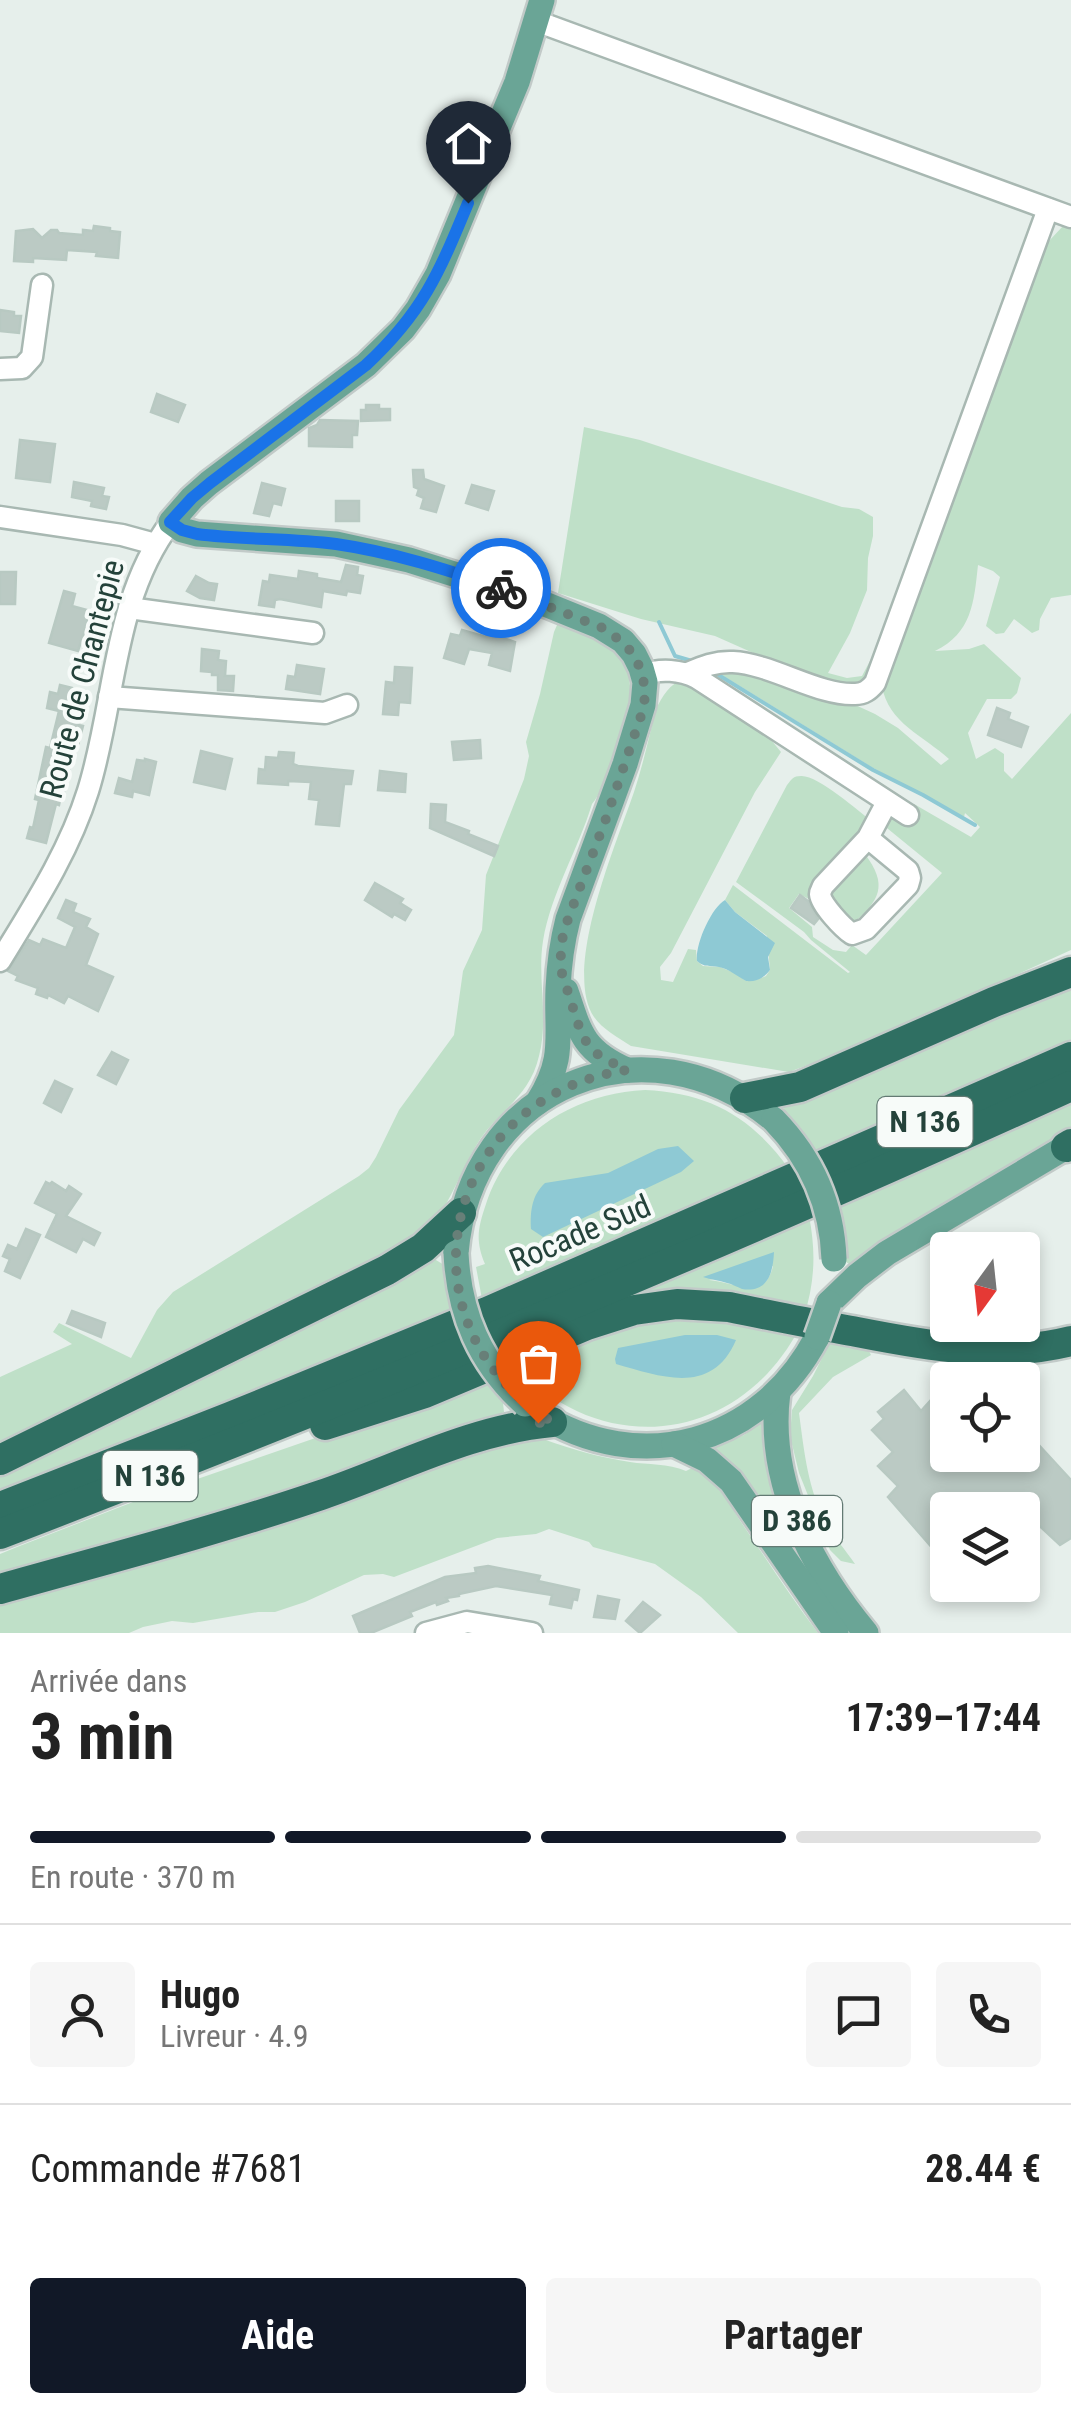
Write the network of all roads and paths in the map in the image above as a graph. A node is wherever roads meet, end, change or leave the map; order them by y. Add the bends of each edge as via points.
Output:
1 (539, 11) edge
2 (1048, 209) junction
3 (1071, 217) edge
4 (42, 285) dead end
5 (0, 369) edge
6 (0, 517) edge
7 (170, 522) junction
8 (155, 544) junction
9 (129, 608) junction
10 (313, 633) dead end
11 (688, 674) junction
12 (643, 676) junction
13 (109, 698) junction
14 (347, 705) dead end
15 (887, 802) junction
16 (908, 815) dead end
17 (868, 838) junction
18 (0, 961) edge
19 (560, 967) junction
20 (1071, 972) edge
21 (1071, 1057) edge
22 (627, 1070) junction
23 (1071, 1086) edge
24 (745, 1098) junction
25 (538, 1102) junction
26 (1070, 1146) edge
27 (462, 1212) junction
28 (829, 1303) junction
29 (1071, 1341) edge
30 (778, 1392) junction
31 (552, 1422) junction
32 (674, 1444) junction
33 (227, 1447) junction
34 (0, 1460) edge
35 (0, 1507) edge
36 (0, 1534) edge
37 (0, 1589) edge
38 (426, 1633) edge
39 (532, 1633) edge
40 (836, 1633) edge
41 (866, 1633) edge

1 - 2 street
1 - 7 main road, Route de Chantepie via 464,211 418,309 366,365 210,483
2 - 3 street
2 - 11 street via 875,684 854,694 833,691 731,662
4 - 5 street via 32,357 22,368
6 - 8 street
7 - 8 street, Route de Chantepie
7 - 12 main road via 197,534 348,546 481,581 608,630 634,654
8 - 9 street, Route de Chantepie
9 - 10 street
9 - 13 street, Route de Chantepie
11 - 12 street
11 - 15 street
12 - 19 main road via 642,713 568,919
13 - 14 street via 326,712
13 - 18 street, Route de Chantepie via 82,810
15 - 16 street
15 - 17 street
17 - 17 street via 820,892 852,934 866,929 909,882 908,871
19 - 22 main road via 590,1048
19 - 25 main road via 560,1047
20 - 24 highway via 800,1087
21 - 35 highway, Rocade Sud / N 136 via 487,1312
22 - 24 main road via 688,1074
22 - 25 main road via 572,1084
23 - 33 highway, Rocade Sud / N 136 via 792,1212
24 - 28 main road, bridge via 774,1120 819,1184 832,1228
25 - 27 main road via 496,1142
26 - 28 main road via 887,1253
27 - 31 main road, bridge via 456,1253 460,1297 474,1337 496,1373
27 - 34 highway via 387,1270
28 - 30 main road, bridge via 817,1337
29 - 33 highway via 1026,1349 952,1348 729,1307 656,1306 587,1325 407,1399 260,1446
30 - 32 main road via 730,1426
30 - 41 main road, D 386 via 776,1440 793,1510 827,1579
31 - 32 main road via 602,1442
31 - 37 highway via 508,1428 266,1513
32 - 40 main road, D 386 via 731,1481
33 - 36 highway, Rocade Sud / N 136
38 - 39 street via 467,1622

